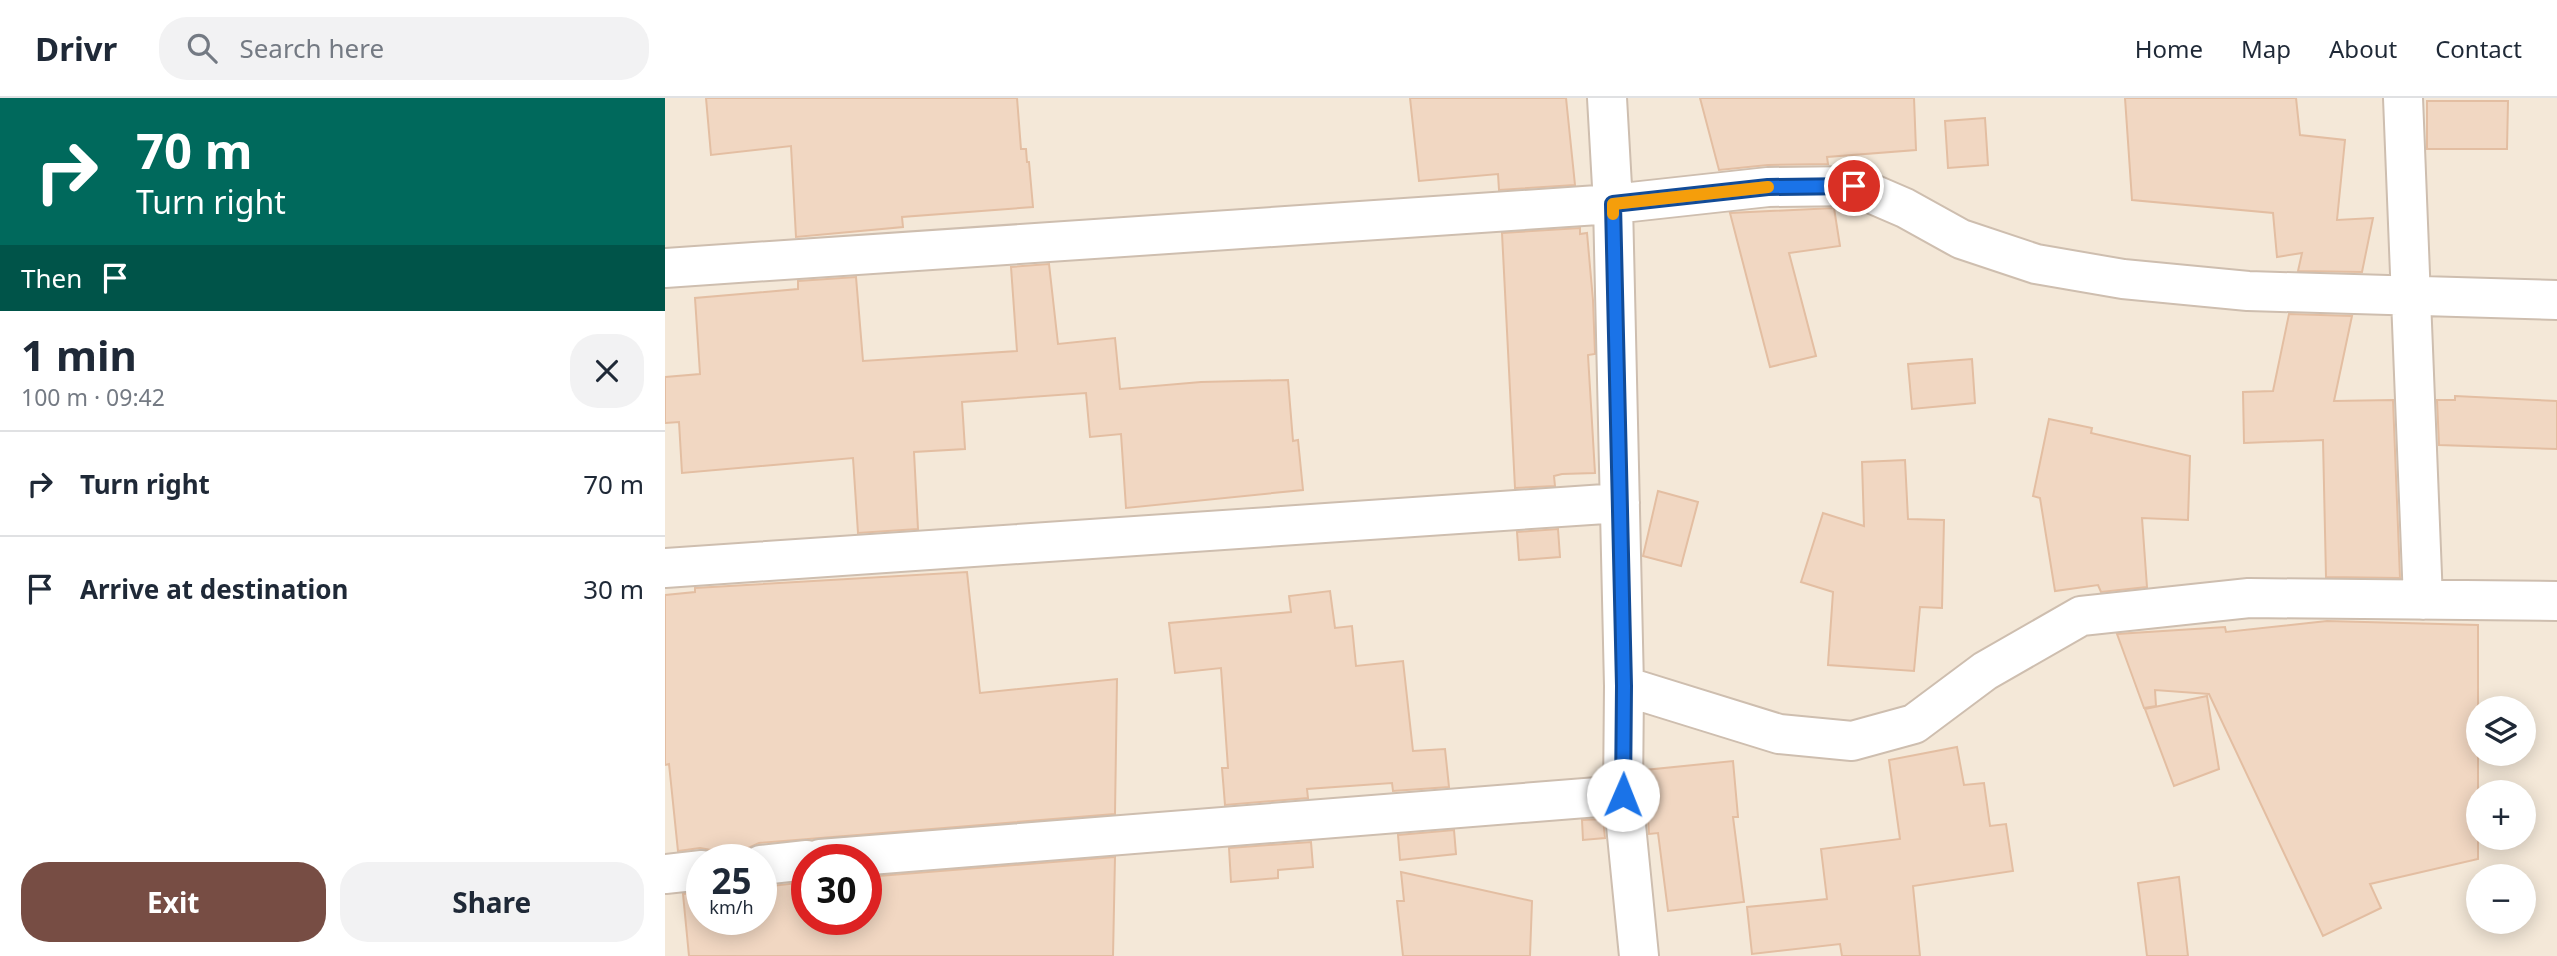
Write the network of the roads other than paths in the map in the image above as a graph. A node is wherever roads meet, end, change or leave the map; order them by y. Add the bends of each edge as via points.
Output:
1 (1607, 98) edge
2 (2403, 98) edge
3 (1613, 204) junction
4 (665, 268) edge
5 (2412, 296) junction
6 (2557, 300) edge
7 (1620, 503) junction
8 (665, 568) edge
9 (2423, 600) junction
10 (2557, 601) edge
11 (1624, 686) junction
12 (1623, 795) junction
13 (882, 854) edge
14 (686, 872) edge
15 (665, 874) edge
16 (1639, 956) edge

1 - 3 street
2 - 5 street
3 - 4 street
3 - 5 street via 1768,187 1854,186 1961,239 2036,264 2123,279 2248,291
3 - 7 street
5 - 6 street
5 - 9 street
7 - 8 street
7 - 11 street
9 - 10 street
9 - 11 street via 2249,598 2081,616 1985,671 1915,724 1852,741 1779,734
11 - 12 street
12 - 13 street
12 - 16 street
14 - 15 street

